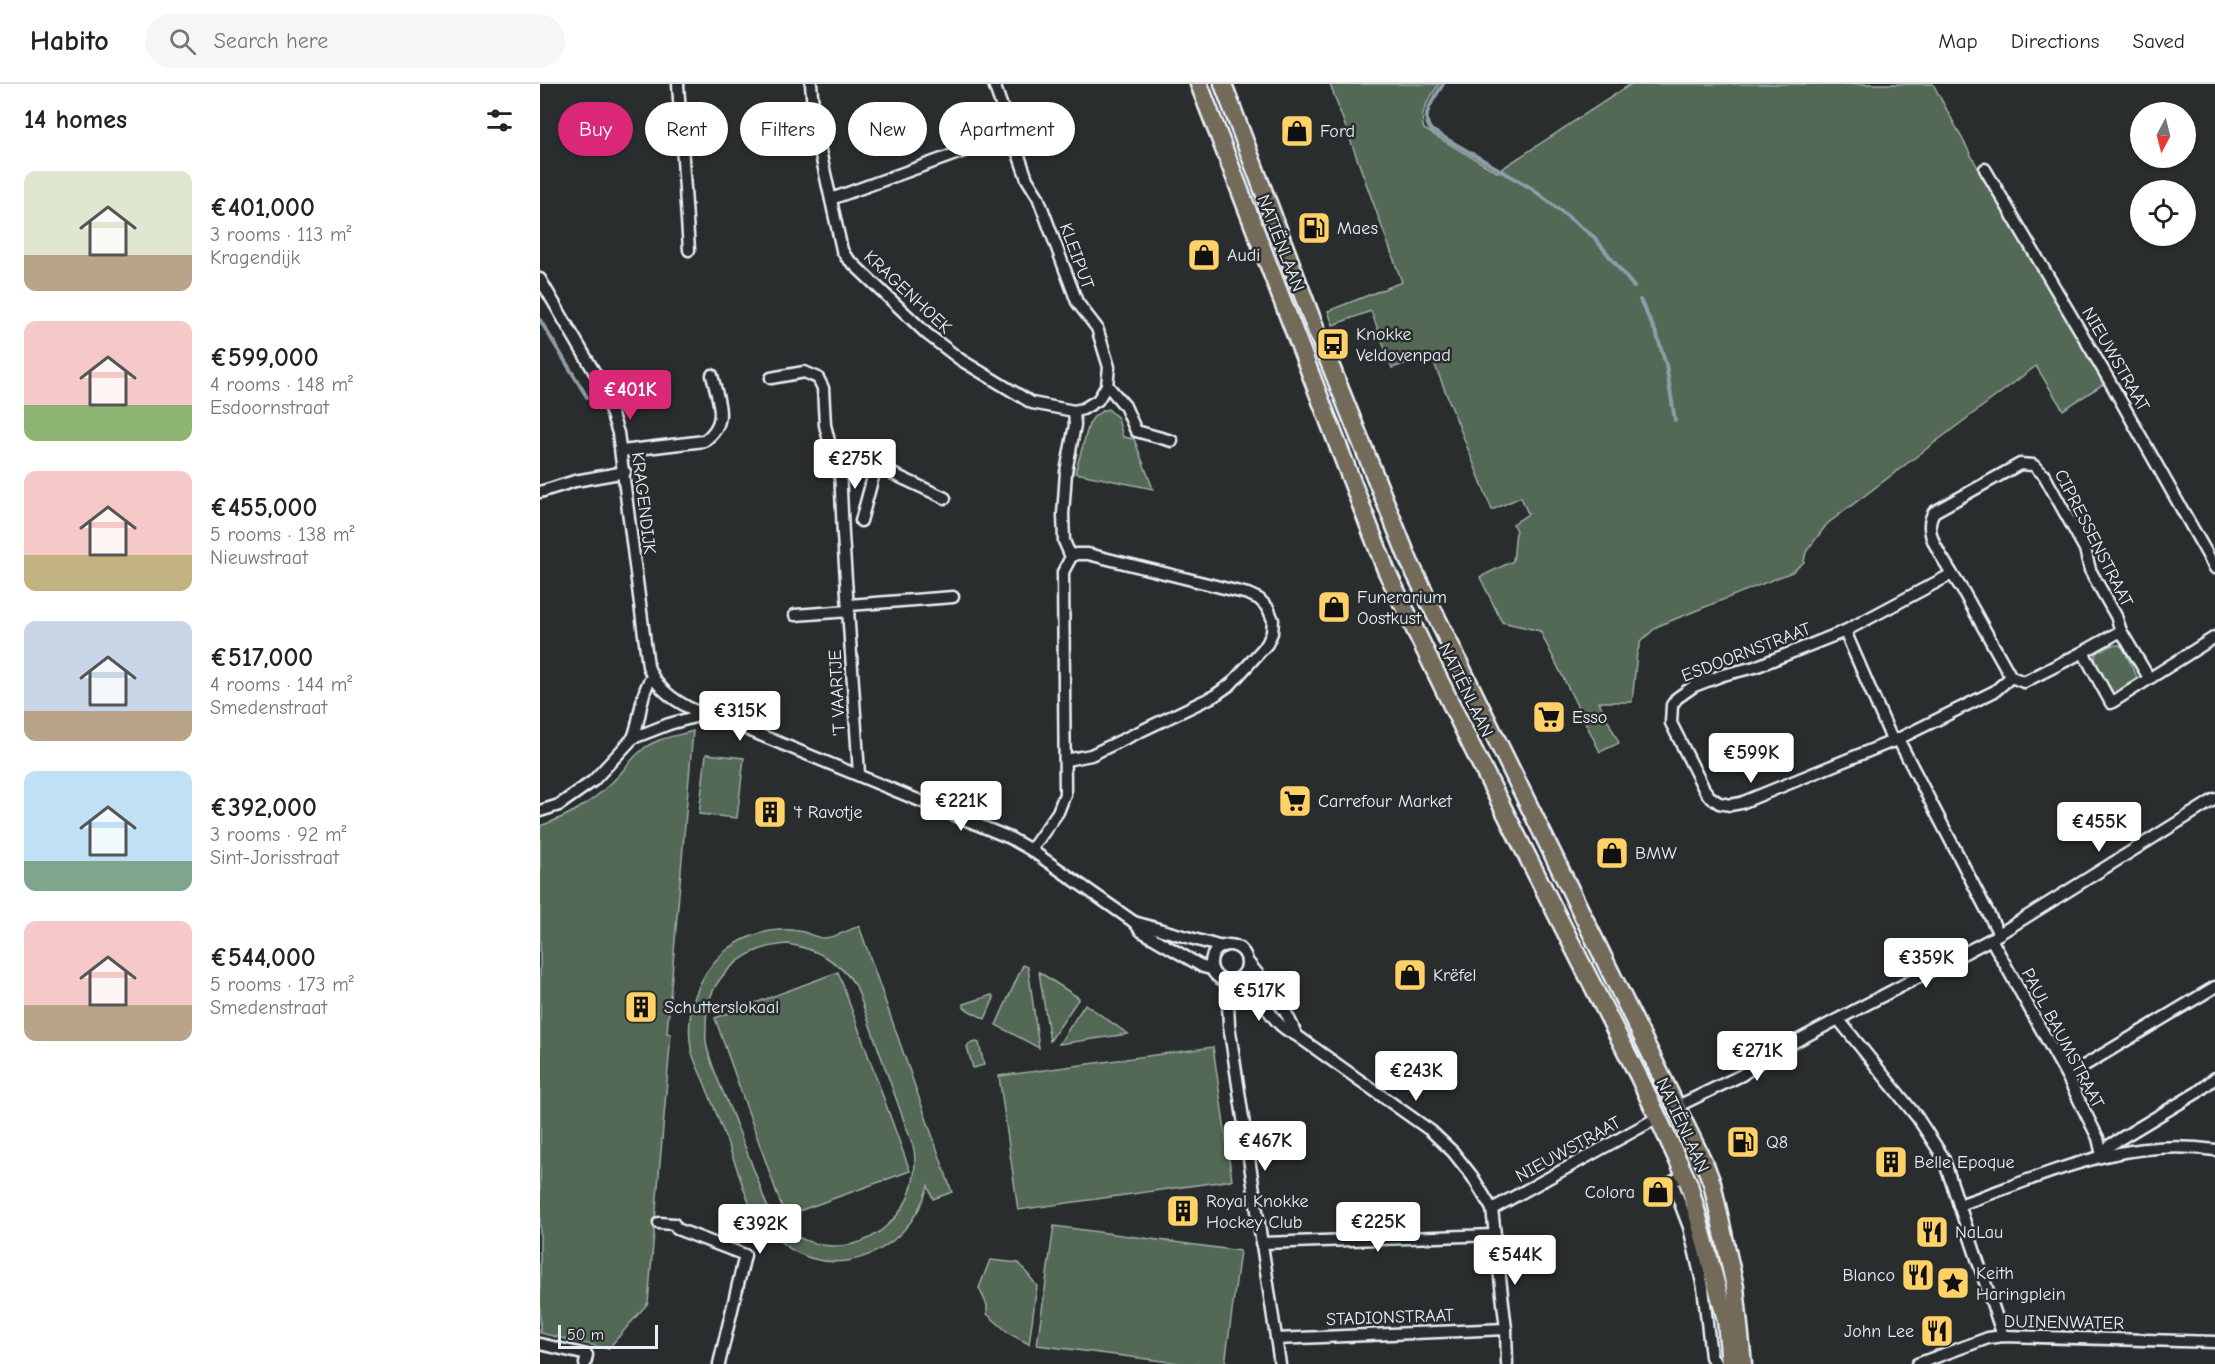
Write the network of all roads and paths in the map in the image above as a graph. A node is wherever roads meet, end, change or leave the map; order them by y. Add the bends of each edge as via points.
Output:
1 (678, 84) edge
2 (811, 84) edge
3 (994, 84) edge
4 (1199, 84) edge
5 (1223, 84) edge
6 (1000, 102) edge
7 (950, 156) edge
8 (1019, 156) edge
9 (1985, 170) dead end
10 (831, 199) junction
11 (689, 250) dead end
12 (540, 279) edge
13 (712, 375) dead end
14 (771, 378) dead end
15 (1107, 385) junction
16 (1074, 411) junction
17 (1172, 441) dead end
18 (622, 451) junction
19 (876, 466) junction
20 (840, 468) junction
21 (625, 472) junction
22 (540, 492) edge
23 (945, 498) dead end
24 (861, 521) dead end
25 (1071, 557) junction
26 (2215, 568) edge
27 (1952, 574) junction
28 (953, 597) dead end
29 (849, 608) junction
30 (795, 615) dead end
31 (2121, 630) junction
32 (1845, 631) junction
33 (2215, 637) edge
34 (2083, 652) junction
35 (652, 677) junction
36 (2011, 677) junction
37 (2150, 678) junction
38 (702, 715) junction
39 (633, 738) junction
40 (1895, 740) junction
41 (1066, 760) junction
42 (859, 774) junction
43 (2215, 799) edge
44 (540, 811) edge
45 (1031, 850) junction
46 (1134, 922) junction
47 (1995, 936) junction
48 (1222, 947) junction
49 (1247, 961) junction
50 (1211, 969) junction
51 (1232, 980) junction
52 (2213, 991) edge
53 (1839, 1020) junction
54 (1296, 1035) junction
55 (2067, 1076) junction
56 (2215, 1078) edge
57 (1678, 1106) junction
58 (1659, 1117) junction
59 (2215, 1150) edge
60 (2102, 1155) junction
61 (1685, 1175) junction
62 (1959, 1205) junction
63 (1492, 1209) junction
64 (659, 1223) dead end
65 (1494, 1235) junction
66 (1261, 1242) junction
67 (1736, 1292) junction
68 (1720, 1301) junction
69 (1506, 1329) junction
70 (2003, 1336) junction
71 (1276, 1339) junction
72 (2215, 1342) edge
73 (540, 1344) edge
74 (585, 1364) edge
75 (719, 1364) edge
76 (1280, 1364) edge
77 (1507, 1364) edge
78 (1719, 1364) edge
79 (1730, 1364) edge
80 (1743, 1364) edge
81 (1752, 1364) edge
82 (1917, 1364) edge

1 - 11 street
2 - 10 street, KRAGENHOEK via 815,128
3 - 6 street, KLEIPUT
4 - 58 main road, NATIËNLAAN via 1386,570
5 - 57 main road, NATIËNLAAN via 1409,561
7 - 10 street
8 - 15 street, KLEIPUT via 1077,302 1097,328 1109,367
9 - 26 street, NIEUWSTRAAT
10 - 16 street, KRAGENHOEK via 846,257 927,334 961,360 1032,403
12 - 18 street, KRAGENDIJK via 602,385
13 - 18 street via 721,413 712,435 704,441
14 - 20 street, 'T VAARTJE via 804,372 818,378 825,425
15 - 16 street via 1098,400
15 - 17 street via 1125,406 1136,431
16 - 25 street via 1063,515 1064,541
18 - 21 street, KRAGENDIJK
19 - 20 street
19 - 23 street
19 - 24 street
20 - 29 street, 'T VAARTJE
21 - 22 street
21 - 35 street, KRAGENDIJK
25 - 41 street via 1063,572
25 - 41 street via 1088,554 1248,594 1268,608 1273,627 1267,644 1222,691 1091,755
27 - 31 street, CIPRESSENSTRAAT via 1931,536 1930,519 1934,512 2020,464 2033,465 2044,475 2085,549 2090,570
27 - 32 street, ESDOORNSTRAAT
27 - 36 street, CIPRESSENSTRAAT
28 - 29 street
29 - 30 street
29 - 42 street, 'T VAARTJE
31 - 34 street, CIPRESSENSTRAAT
31 - 37 street, CIPRESSENSTRAAT
32 - 40 street
32 - 40 street, ESDOORNSTRAAT via 1755,667 1694,686 1672,705 1671,723 1704,789 1713,800 1730,805
33 - 37 street
34 - 36 street, CIPRESSENSTRAAT via 2024,682
34 - 37 street via 2111,703
35 - 38 street via 671,696
35 - 39 street via 646,686
36 - 40 street, ESDOORNSTRAAT via 1995,691
38 - 39 street
38 - 42 street via 719,718
39 - 44 street via 592,782 559,805
40 - 47 street
41 - 45 street via 1063,803
42 - 45 street
43 - 47 street
45 - 46 street
46 - 48 street
46 - 50 street via 1141,931
47 - 53 street
47 - 55 street, PAUL BAUMSTRAAT
48 - 49 street via 1236,947
48 - 50 street via 1211,958
49 - 51 street via 1245,971
49 - 54 street via 1286,1014
50 - 51 street via 1217,977
51 - 54 street via 1257,992 1276,1022
51 - 66 street via 1229,1025
52 - 55 street
53 - 57 street
53 - 62 street via 1924,1127 1943,1157
54 - 63 street via 1431,1131 1472,1176
55 - 60 street, PAUL BAUMSTRAAT via 2098,1138
56 - 60 street via 2110,1145
57 - 67 main road, NATIËNLAAN via 1712,1183
58 - 61 main road, NATIËNLAAN
58 - 63 street, NIEUWSTRAAT
59 - 60 street via 2149,1148
60 - 62 street
61 - 68 main road, NATIËNLAAN
61 - 78 street via 1672,1182 1689,1227 1703,1287 1711,1357
62 - 70 street
63 - 65 street
64 - 75 street via 674,1224 677,1229 745,1255
65 - 66 street
65 - 69 street
66 - 71 street
67 - 80 main road, NATIËNLAAN
67 - 81 main road, NATIËNLAAN via 1743,1306
68 - 78 main road, NATIËNLAAN
68 - 79 main road, NATIËNLAAN
69 - 71 street, STADIONSTRAAT
69 - 77 street
70 - 72 street, DUINENWATER
70 - 82 street, DUINENWATER
71 - 76 street
73 - 74 street via 587,1355

